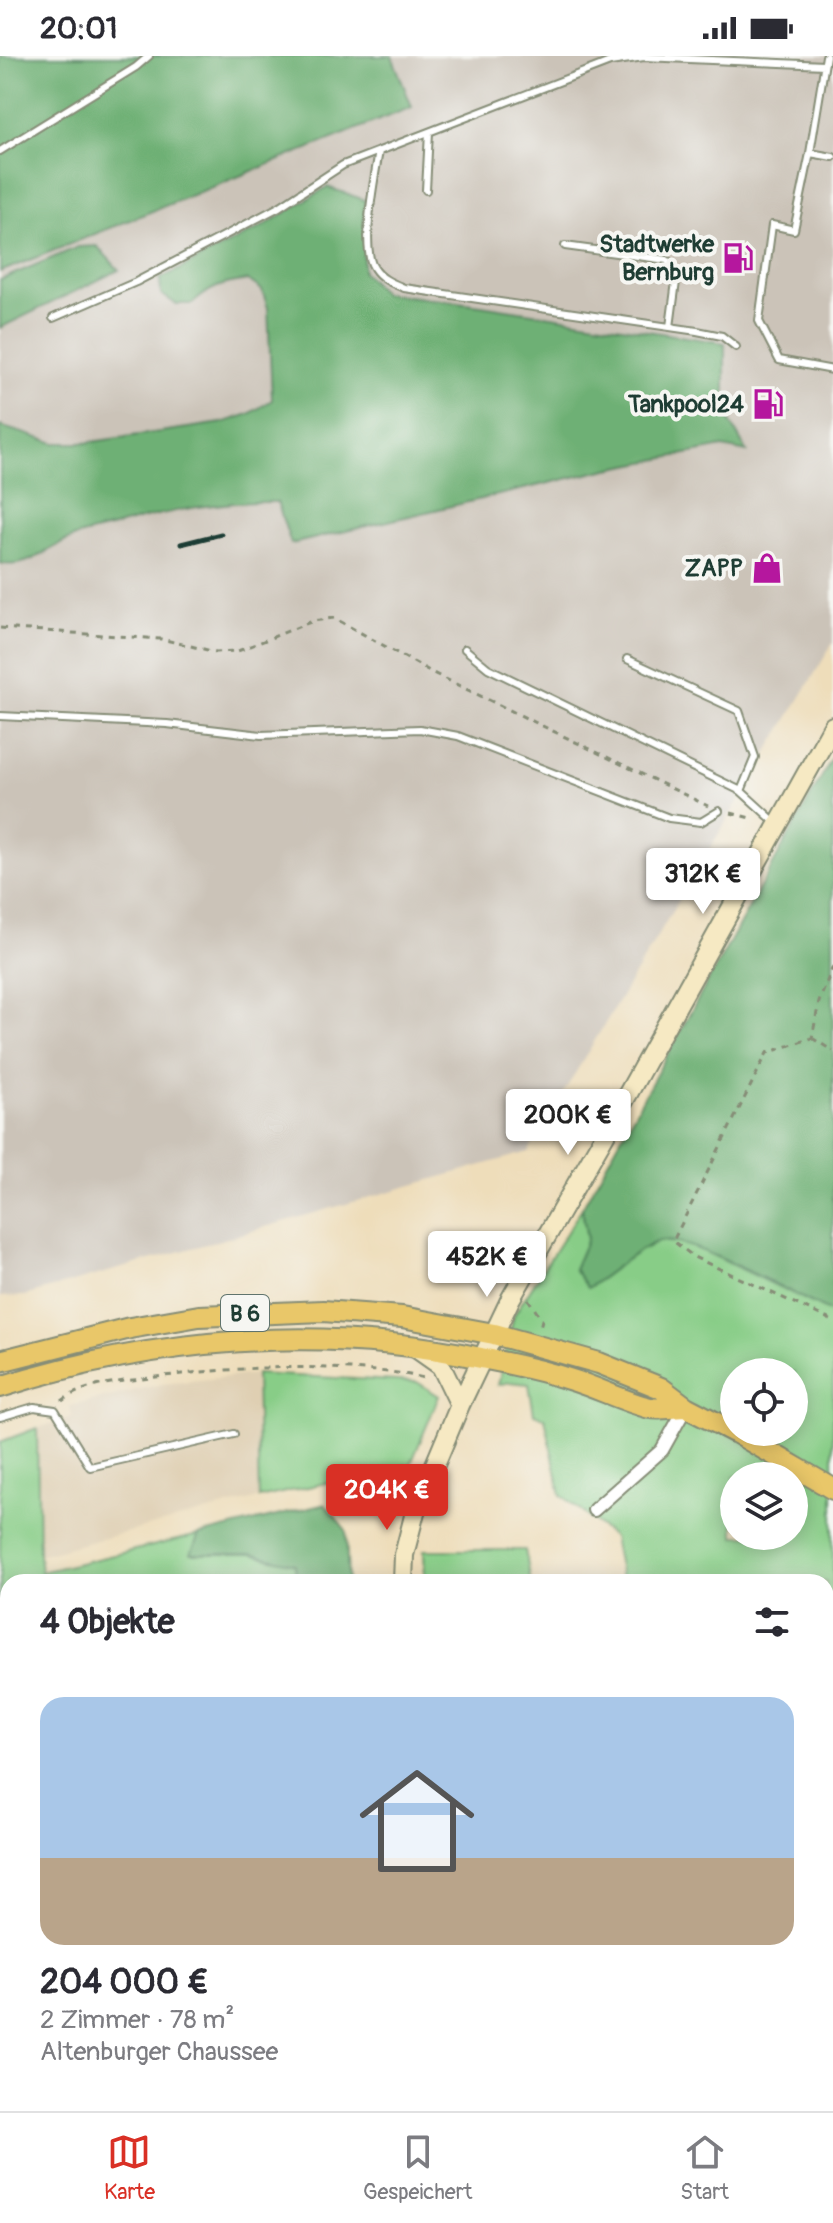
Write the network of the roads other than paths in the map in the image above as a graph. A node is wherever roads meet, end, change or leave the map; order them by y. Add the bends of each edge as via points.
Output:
1 (149, 56) edge
2 (826, 56) edge
3 (670, 57) edge
4 (824, 65) junction
5 (429, 132) junction
6 (0, 151) edge
7 (379, 151) junction
8 (810, 153) junction
9 (833, 157) edge
10 (426, 190) dead end
11 (565, 246) dead end
12 (53, 318) dead end
13 (670, 327) junction
14 (736, 347) dead end
15 (833, 370) edge
16 (465, 649) dead end
17 (627, 659) dead end
18 (0, 716) edge
19 (833, 726) edge
20 (741, 791) junction
21 (719, 811) road end
22 (777, 825) junction
23 (494, 1334) junction
24 (412, 1346) junction
25 (482, 1358) junction
26 (0, 1361) edge
27 (0, 1387) edge
28 (460, 1405) junction
29 (686, 1407) junction
30 (0, 1417) edge
31 (720, 1425) edge
32 (234, 1434) dead end
33 (758, 1446) edge
34 (833, 1489) edge
35 (594, 1510) dead end
36 (404, 1574) edge

1 - 6 lane
2 - 4 lane
3 - 4 lane
3 - 5 lane via 610,62
4 - 8 lane
5 - 7 lane
5 - 10 lane
7 - 12 lane via 343,165 279,207 136,282
7 - 13 lane via 368,242 372,266 386,281 404,288
8 - 9 lane
8 - 15 lane via 794,230 772,225 759,321 779,360
11 - 13 lane via 667,260 677,274
13 - 14 lane via 722,336
16 - 20 lane via 488,668
17 - 20 lane via 739,711 755,757
18 - 21 lane via 167,724 261,735 420,729 458,736 669,818 701,822
19 - 22 main road
20 - 22 lane
22 - 23 main road
23 - 25 main road
23 - 26 main road, B 6 via 365,1313 235,1313 130,1328
23 - 29 main road, B 6 via 599,1363 661,1388
24 - 25 main road, B 6
24 - 27 main road, B 6 via 303,1339 198,1344 95,1362
24 - 28 main road via 446,1373
25 - 28 main road
25 - 29 main road, B 6 via 565,1378 652,1408
28 - 36 main road via 415,1512
29 - 31 main road, B 6
29 - 35 street via 662,1450
30 - 32 lane via 34,1407 55,1410 90,1467
33 - 34 main road, B 6

